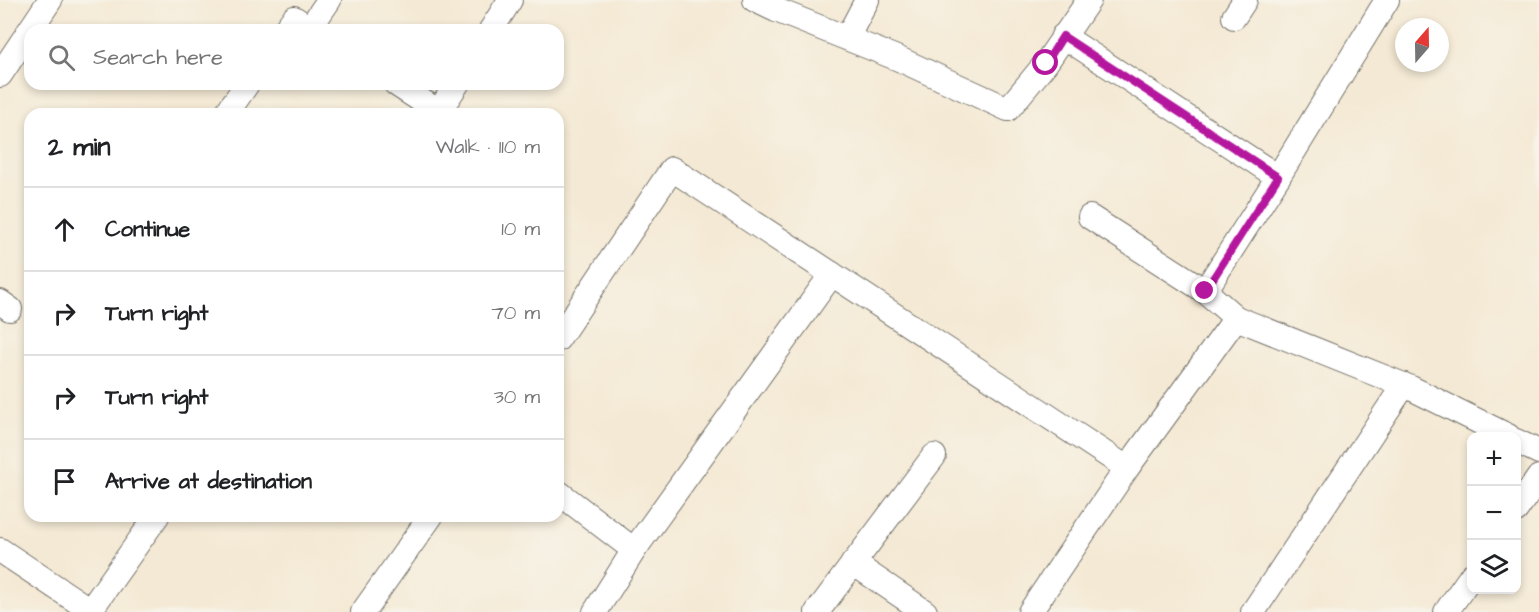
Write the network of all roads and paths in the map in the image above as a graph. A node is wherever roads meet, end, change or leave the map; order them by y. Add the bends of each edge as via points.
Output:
1 (50, 0) edge
2 (329, 0) edge
3 (510, 0) edge
4 (755, 0) edge
5 (867, 0) edge
6 (1089, 0) edge
7 (1388, 0) edge
8 (34, 24) edge
9 (290, 24) edge
10 (303, 24) edge
11 (314, 24) edge
12 (495, 24) edge
13 (1063, 36) junction
14 (848, 38) junction
15 (24, 39) edge
16 (0, 75) edge
17 (243, 90) edge
18 (405, 90) edge
19 (452, 90) edge
20 (230, 108) edge
21 (431, 108) edge
22 (441, 108) edge
23 (1278, 177) junction
24 (1090, 217) dead end
25 (832, 274) junction
26 (1205, 291) junction
27 (1236, 318) junction
28 (564, 330) edge
29 (1404, 386) junction
30 (1500, 432) edge
31 (1521, 443) edge
32 (1539, 452) edge
33 (934, 456) dead end
34 (1127, 468) junction
35 (1539, 477) edge
36 (564, 497) edge
37 (1521, 503) edge
38 (153, 522) edge
39 (427, 522) edge
40 (0, 550) edge
41 (634, 550) junction
42 (853, 563) junction
43 (1467, 582) edge
44 (91, 612) edge
45 (363, 612) edge
46 (595, 612) edge
47 (817, 612) edge
48 (926, 612) edge
49 (1030, 612) edge
50 (1253, 612) edge
51 (1446, 612) edge

1 - 8 street
2 - 11 street
3 - 12 street
4 - 14 street
5 - 14 street
6 - 13 street
7 - 23 street
9 - 10 street via 294,18
13 - 14 street via 1008,109
13 - 23 street
15 - 16 street
17 - 20 street
18 - 21 street
19 - 22 street
23 - 26 street
24 - 26 street
25 - 28 street via 672,169
25 - 34 street
25 - 41 street
26 - 27 street
27 - 29 street
27 - 34 street
29 - 30 street
29 - 50 street
31 - 32 street
33 - 42 street
34 - 49 street
35 - 37 street
36 - 41 street
38 - 44 street
39 - 45 street
40 - 44 street
41 - 46 street
42 - 47 street
42 - 48 street
43 - 51 street

